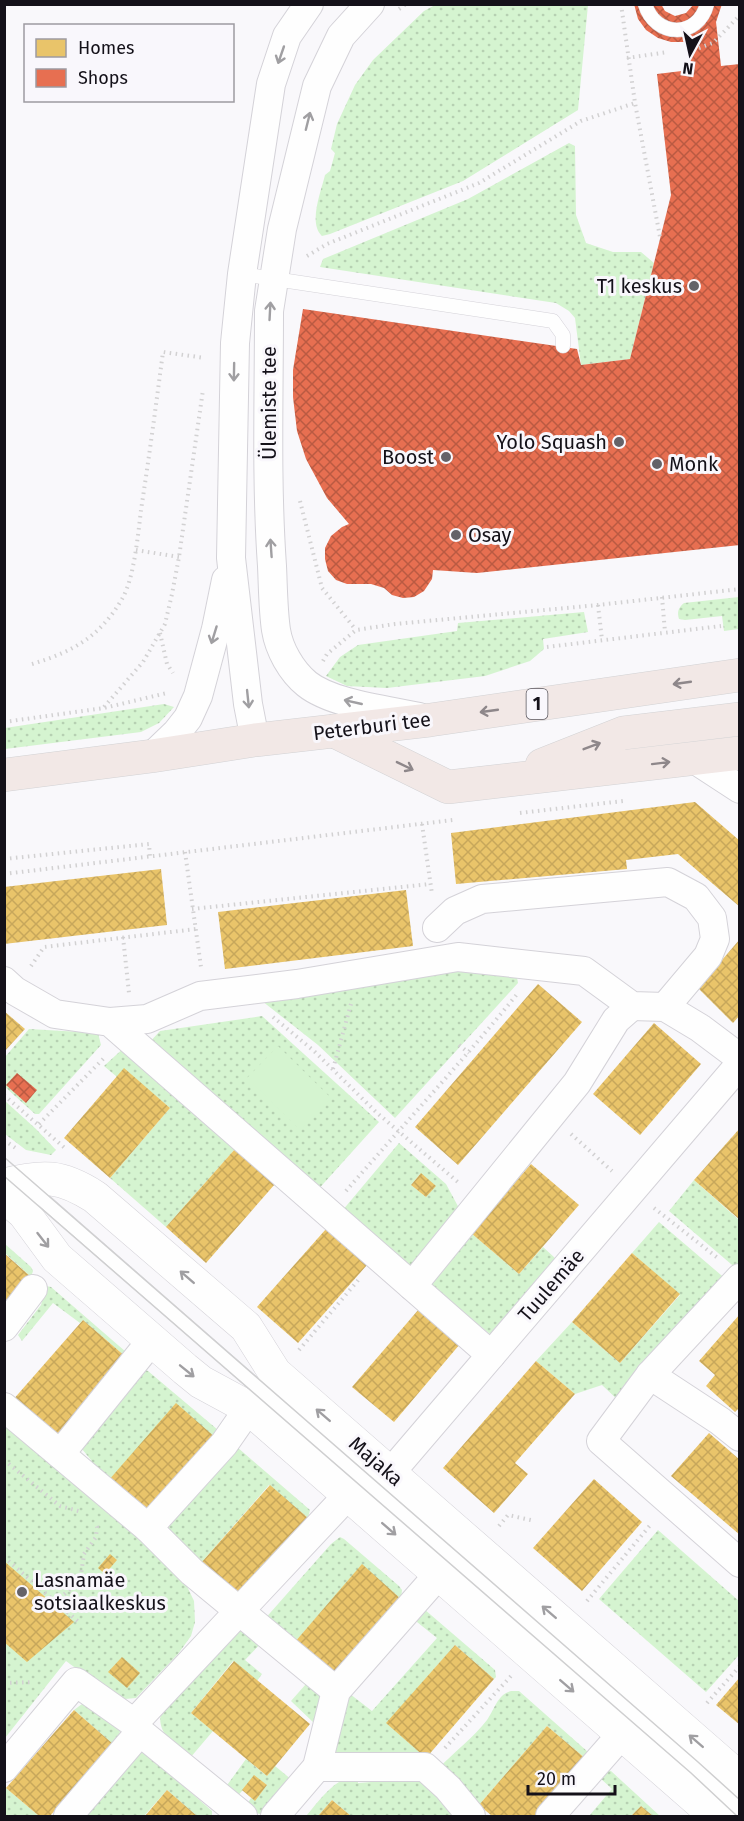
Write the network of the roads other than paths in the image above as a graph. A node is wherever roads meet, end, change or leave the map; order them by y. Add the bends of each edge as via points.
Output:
1 (309, 4) edge
2 (370, 4) edge
3 (645, 4) edge
4 (708, 4) edge
5 (242, 274) junction
6 (273, 278) junction
7 (563, 346) dead end
8 (231, 558) junction
9 (740, 675) edge
10 (740, 719) edge
11 (430, 720) junction
12 (334, 731) junction
13 (255, 740) junction
14 (740, 753) edge
15 (152, 756) junction
16 (694, 759) junction
17 (4, 774) edge
18 (498, 782) junction
19 (740, 789) edge
20 (436, 928) dead end
21 (10, 986) edge
22 (632, 1006) junction
23 (665, 1008) junction
24 (122, 1026) junction
25 (740, 1058) edge
26 (740, 1064) edge
27 (10, 1187) edge
28 (730, 1269) edge
29 (412, 1286) junction
30 (33, 1289) dead end
31 (4, 1327) edge
32 (152, 1341) junction
33 (491, 1355) junction
34 (650, 1375) junction
35 (4, 1407) edge
36 (249, 1408) junction
37 (740, 1437) edge
38 (60, 1454) junction
39 (369, 1490) junction
40 (148, 1528) junction
41 (454, 1557) junction
42 (740, 1563) edge
43 (240, 1610) junction
44 (336, 1691) junction
45 (637, 1718) junction
46 (137, 1728) junction
47 (317, 1767) junction
48 (4, 1768) edge
49 (733, 1805) edge
50 (237, 1815) edge
51 (68, 1816) edge
52 (275, 1816) edge
53 (471, 1816) edge
54 (550, 1816) edge

1 -> 5 street, Ülemiste tee via 287,36 271,84
6 -> 2 street, Ülemiste tee via 317,86 341,36
3 - 4 lane via 658,25 674,30 698,22
5 - 6 lane
5 -> 8 street, Ülemiste tee via 235,362
6 - 7 lane via 553,321 563,335
11 -> 6 street, Ülemiste tee via 321,693 296,674 282,651 276,630 269,527 269,311
8 -> 13 street, Ülemiste tee
8 -> 15 street, Ülemiste tee via 198,696 188,718
9 -> 11 highway, Peterburi tee / 1
18 -> 10 highway via 623,734
11 - 12 highway, Peterburi tee / 1
12 - 13 highway, Peterburi tee / 1
12 -> 18 highway via 448,787
13 - 15 highway, Peterburi tee / 1
14 - 16 highway
15 - 17 highway, Peterburi tee / 1
18 -> 16 highway
16 - 19 street
20 - 23 street via 455,911 482,900 668,882 696,897 712,918 715,939 708,956
21 - 24 street via 56,1014
22 - 23 street
22 - 24 street via 584,971 458,957 204,996
22 - 29 street via 616,1020 577,1083
23 - 25 street
24 - 29 street
26 - 33 street, Tuulemäe
27 -> 32 street, Majaka via 57,1258
27 - 39 street, Majaka via 47,1178 62,1180 94,1197 246,1327 275,1373
28 - 34 street
29 - 33 street
30 - 31 street
32 -> 36 street, Majaka via 201,1382
32 - 38 street
33 - 39 street, Tuulemäe
34 - 37 street
34 - 42 street via 602,1441
35 - 38 street
36 - 39 street, Majaka
36 - 40 street via 224,1444
38 - 40 street
39 - 41 street, Majaka
39 - 41 street, Majaka
39 - 43 street, Tuulemäe
40 - 43 street via 192,1572
41 - 44 street
41 - 45 street, Majaka
45 -> 41 street, Majaka
43 - 44 street
43 - 46 street, Tuulemäe
44 - 47 street
45 - 49 street, Majaka
49 -> 45 street, Majaka
45 - 54 street
46 - 48 street via 76,1682
46 - 50 street
46 - 51 street, Tuulemäe
47 - 52 street
47 - 53 street via 425,1767

